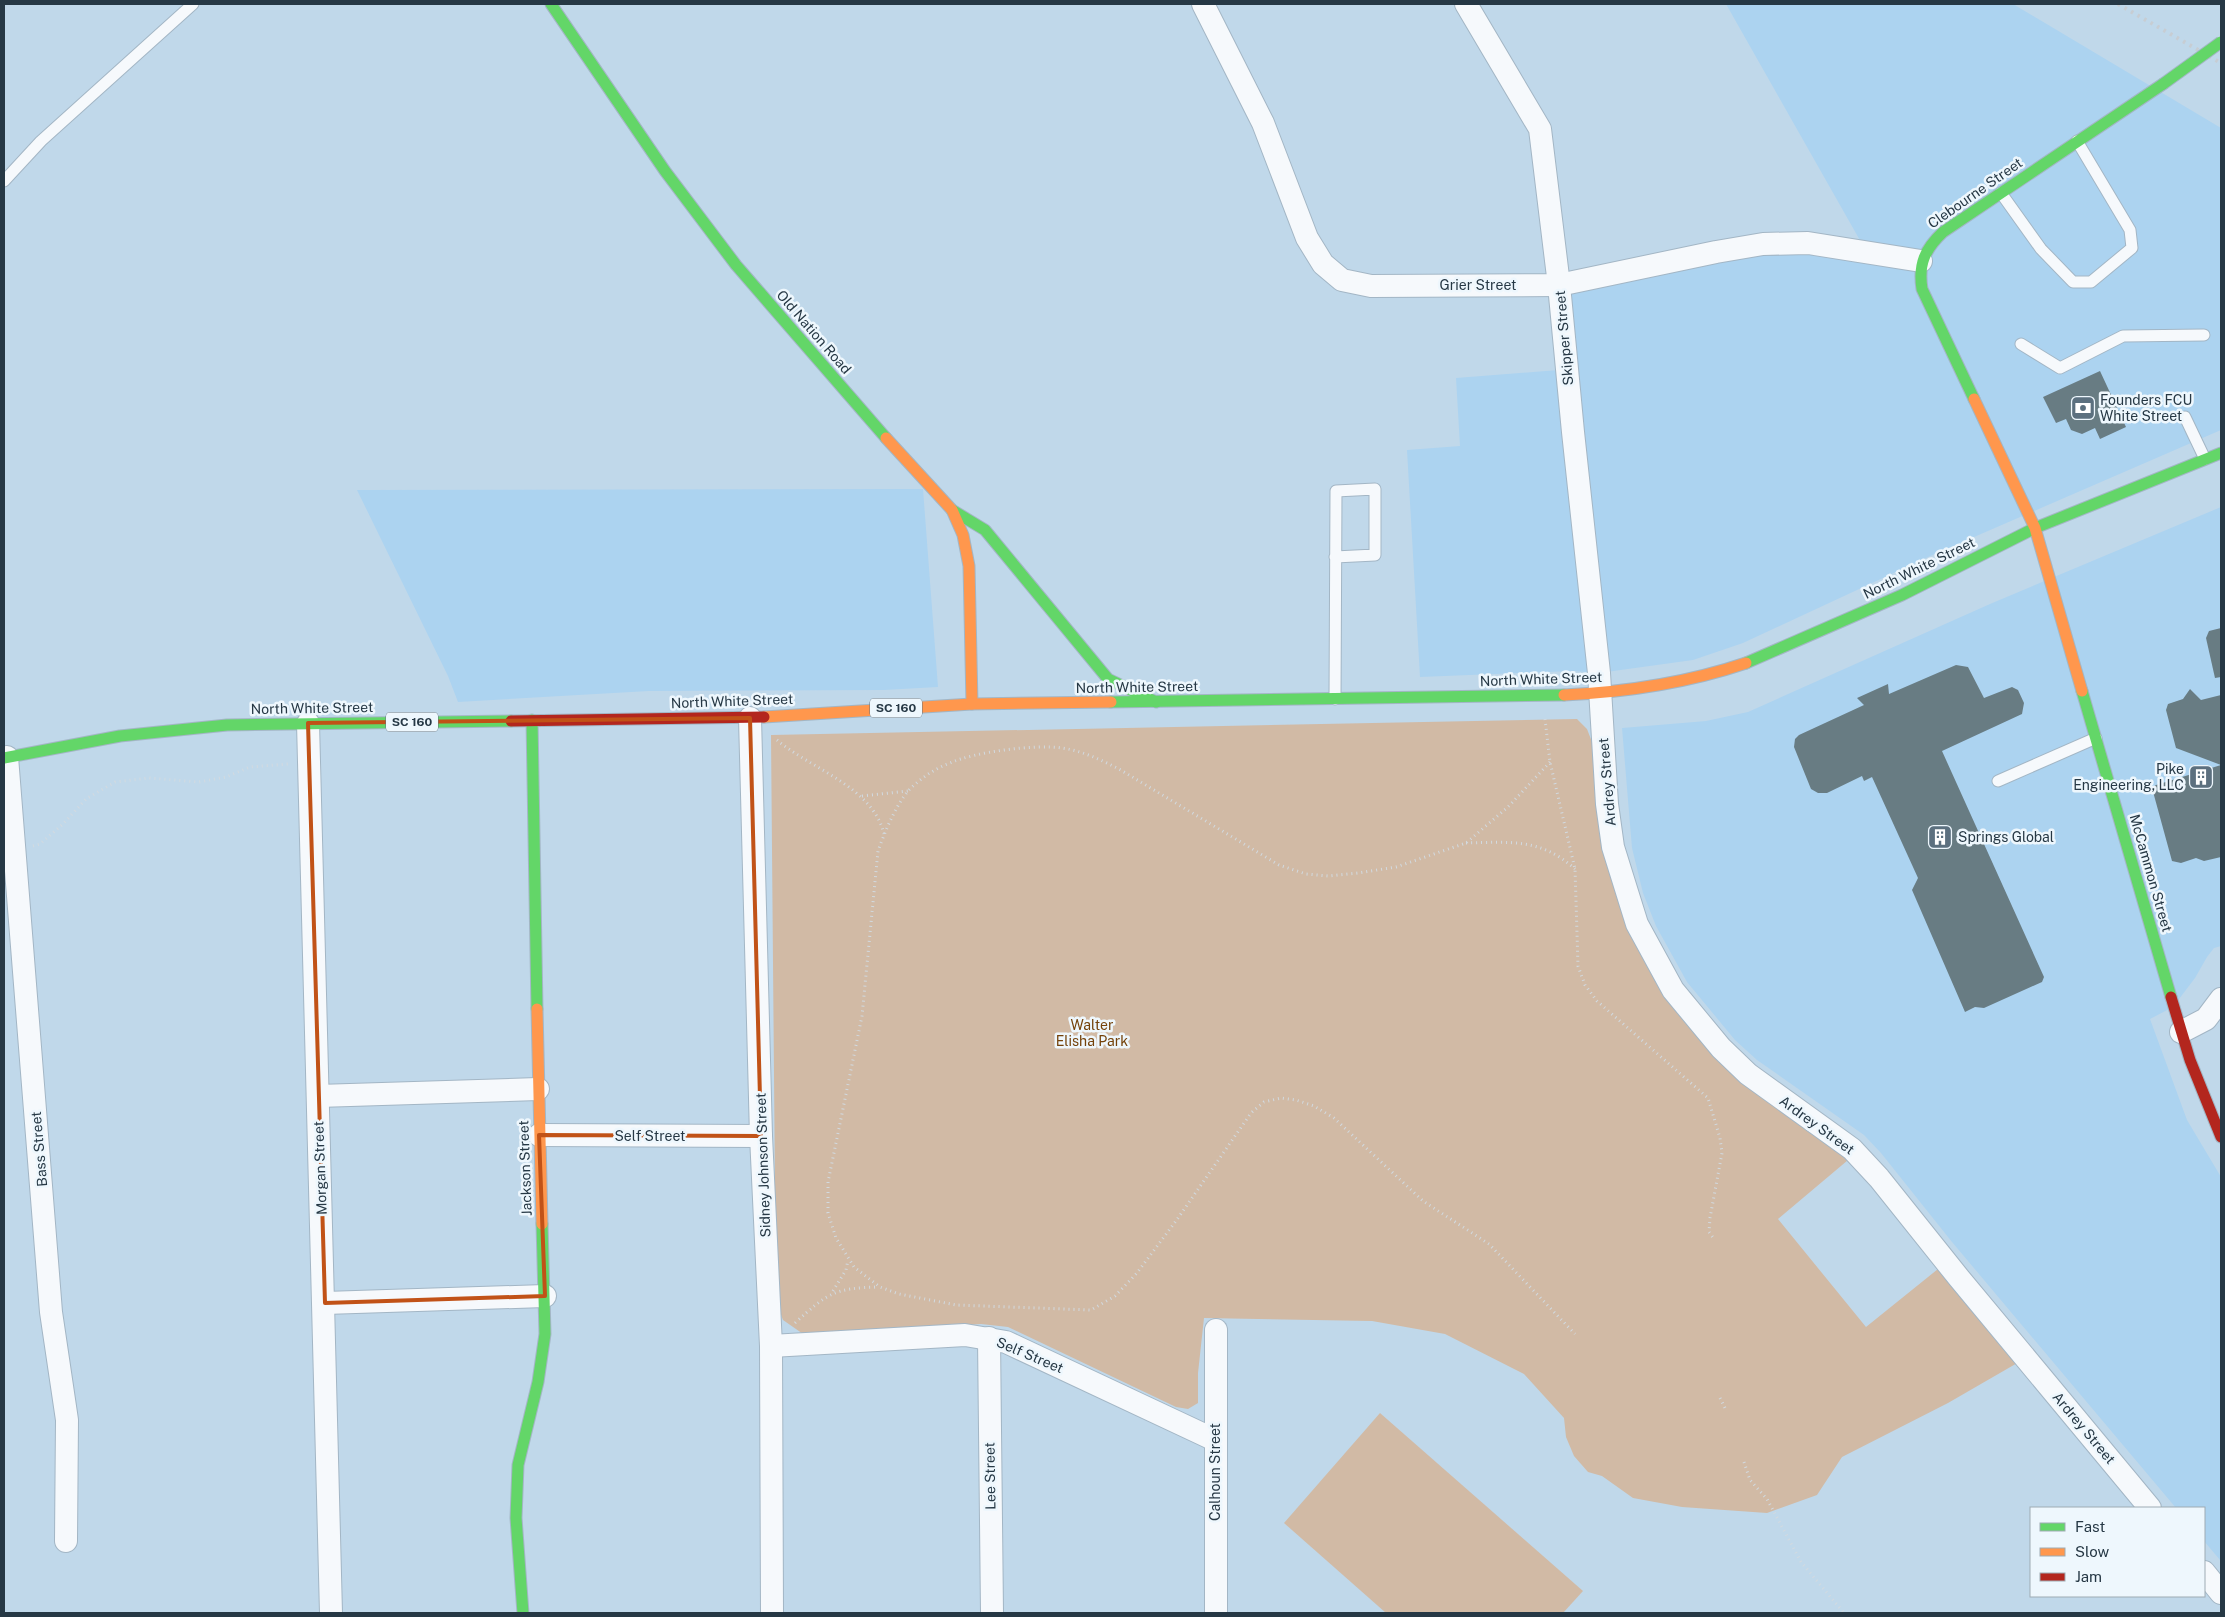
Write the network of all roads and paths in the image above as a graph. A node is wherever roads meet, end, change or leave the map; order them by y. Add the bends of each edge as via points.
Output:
1 (193, 4) edge
2 (551, 4) edge
3 (1203, 4) edge
4 (1466, 4) edge
5 (2221, 42) edge
6 (2077, 141) junction
7 (4, 181) edge
8 (2001, 193) junction
9 (1921, 261) junction
10 (1560, 285) junction
11 (2204, 335) dead end
12 (2021, 344) dead end
13 (2185, 417) dead end
14 (2221, 453) edge
15 (2205, 459) junction
16 (952, 510) junction
17 (2035, 528) junction
18 (1336, 557) junction
19 (1601, 693) junction
20 (1335, 699) junction
21 (1156, 702) junction
22 (972, 704) junction
23 (1544, 716) dead end
24 (750, 718) junction
25 (532, 720) junction
26 (308, 723) junction
27 (770, 734) dead end
28 (2096, 738) junction
29 (5, 757) edge
30 (1550, 762) junction
31 (290, 764) dead end
32 (1998, 781) dead end
33 (908, 791) junction
34 (861, 796) junction
35 (884, 834) junction
36 (1466, 843) junction
37 (14, 850) junction
38 (1575, 869) junction
39 (2221, 999) edge
40 (2181, 1032) junction
41 (538, 1089) junction
42 (318, 1096) junction
43 (539, 1135) junction
44 (761, 1136) junction
45 (2221, 1137) edge
46 (1714, 1239) dead end
47 (848, 1260) junction
48 (880, 1287) junction
49 (832, 1292) junction
50 (545, 1296) junction
51 (324, 1303) junction
52 (1216, 1330) dead end
53 (1576, 1334) dead end
54 (989, 1338) junction
55 (771, 1346) junction
56 (1720, 1398) dead end
57 (1726, 1410) dead end
58 (1215, 1440) junction
59 (1744, 1462) dead end
60 (2149, 1507) edge
61 (66, 1541) dead end
62 (2205, 1573) edge
63 (2221, 1593) edge
64 (331, 1613) edge
65 (523, 1613) edge
66 (772, 1613) edge
67 (992, 1613) edge
68 (1216, 1613) edge
69 (1844, 1613) edge

1 - 7 lane via 40,141
2 - 16 main road, Old Nation Road via 665,171 736,265
3 - 10 street, Grier Street via 1263,123 1308,238 1323,264 1342,280 1371,286
4 - 10 street, Skipper Street via 1540,129
5 - 6 main road, Clebourne Street, bridge
6 - 8 main road, Clebourne Street
6 - 8 lane via 2130,230 2132,248 2091,282 2073,282 2041,249
8 - 9 main road, Clebourne Street via 1943,232 1929,244
9 - 10 street, Grier Street via 1808,243 1763,244
9 - 17 main road via 1922,289
10 - 19 street, Skipper Street via 1572,432
11 - 12 lane via 2123,336 2060,368
13 - 15 lane
14 - 15 main road, North White Street
15 - 17 main road, North White Street
16 - 21 main road via 985,530 1108,679
16 - 22 main road, Old Nation Road via 963,535 969,566
17 - 19 main road, North White Street via 1902,595 1756,660 1705,677
17 - 28 main road, McCammon Street
18 - 18 lane via 1336,491 1374,490 1375,555
18 - 20 lane
19 - 20 main road, North White Street
19 - 60 street, Ardrey Street via 1607,804 1613,847 1637,924 1673,990 1748,1074 1852,1149 1879,1178
20 - 21 main road, North White Street
21 - 22 main road, North White Street
22 - 24 main road, North White Street / SC 160
23 - 30 path
24 - 25 main road, North White Street / SC 160
24 - 44 street, Sidney Johnson Street
25 - 26 main road, North White Street / SC 160
25 - 41 main road, Jackson Street
26 - 29 main road, North White Street / SC 160 via 227,725 120,736
26 - 42 street, Morgan Street
27 - 34 path via 792,753
28 - 32 lane
28 - 40 main road, McCammon Street
29 - 37 street, Bass Street
30 - 36 path via 1508,806
30 - 38 path
31 - 37 path via 250,767 226,777 199,782 149,778 115,782 86,799 40,844
33 - 34 path
33 - 35 path
33 - 36 path via 929,773 952,762 1040,747 1063,748 1110,765 1242,844 1280,865 1306,874 1328,876 1396,867
34 - 35 path via 880,820
35 - 47 path via 874,876 862,1016 828,1182 828,1213
36 - 38 path via 1533,845 1552,851
37 - 61 street, Bass Street via 51,1312 67,1420
38 - 46 path via 1578,966 1585,985 1611,1014 1708,1098 1722,1153 1710,1218 1709,1232
39 - 40 street via 2206,1019
40 - 45 main road, McCammon Street
41 - 42 street
41 - 43 main road, Jackson Street
42 - 51 street, Morgan Street
43 - 44 street, Self Street
43 - 50 main road, Jackson Street
44 - 55 street, Sidney Johnson Street
47 - 48 path via 864,1277
47 - 49 path via 846,1270
48 - 49 path
48 - 53 path via 956,1305 1091,1310 1102,1305 1137,1273 1251,1113 1264,1102 1281,1098 1314,1106 1334,1118 1423,1201 1489,1244
49 - 55 path
50 - 51 street
50 - 65 main road, Jackson Street via 538,1382 518,1465 516,1518
51 - 64 street, Morgan Street
52 - 58 street, Calhoun Street
54 - 55 street, Self Street via 965,1335
54 - 58 street, Self Street via 1006,1342
54 - 67 street, Lee Street
55 - 66 street, Sidney Johnson Street
56 - 57 path
58 - 68 street, Calhoun Street
59 - 69 path via 1750,1480 1766,1499 1801,1562
62 - 63 street

